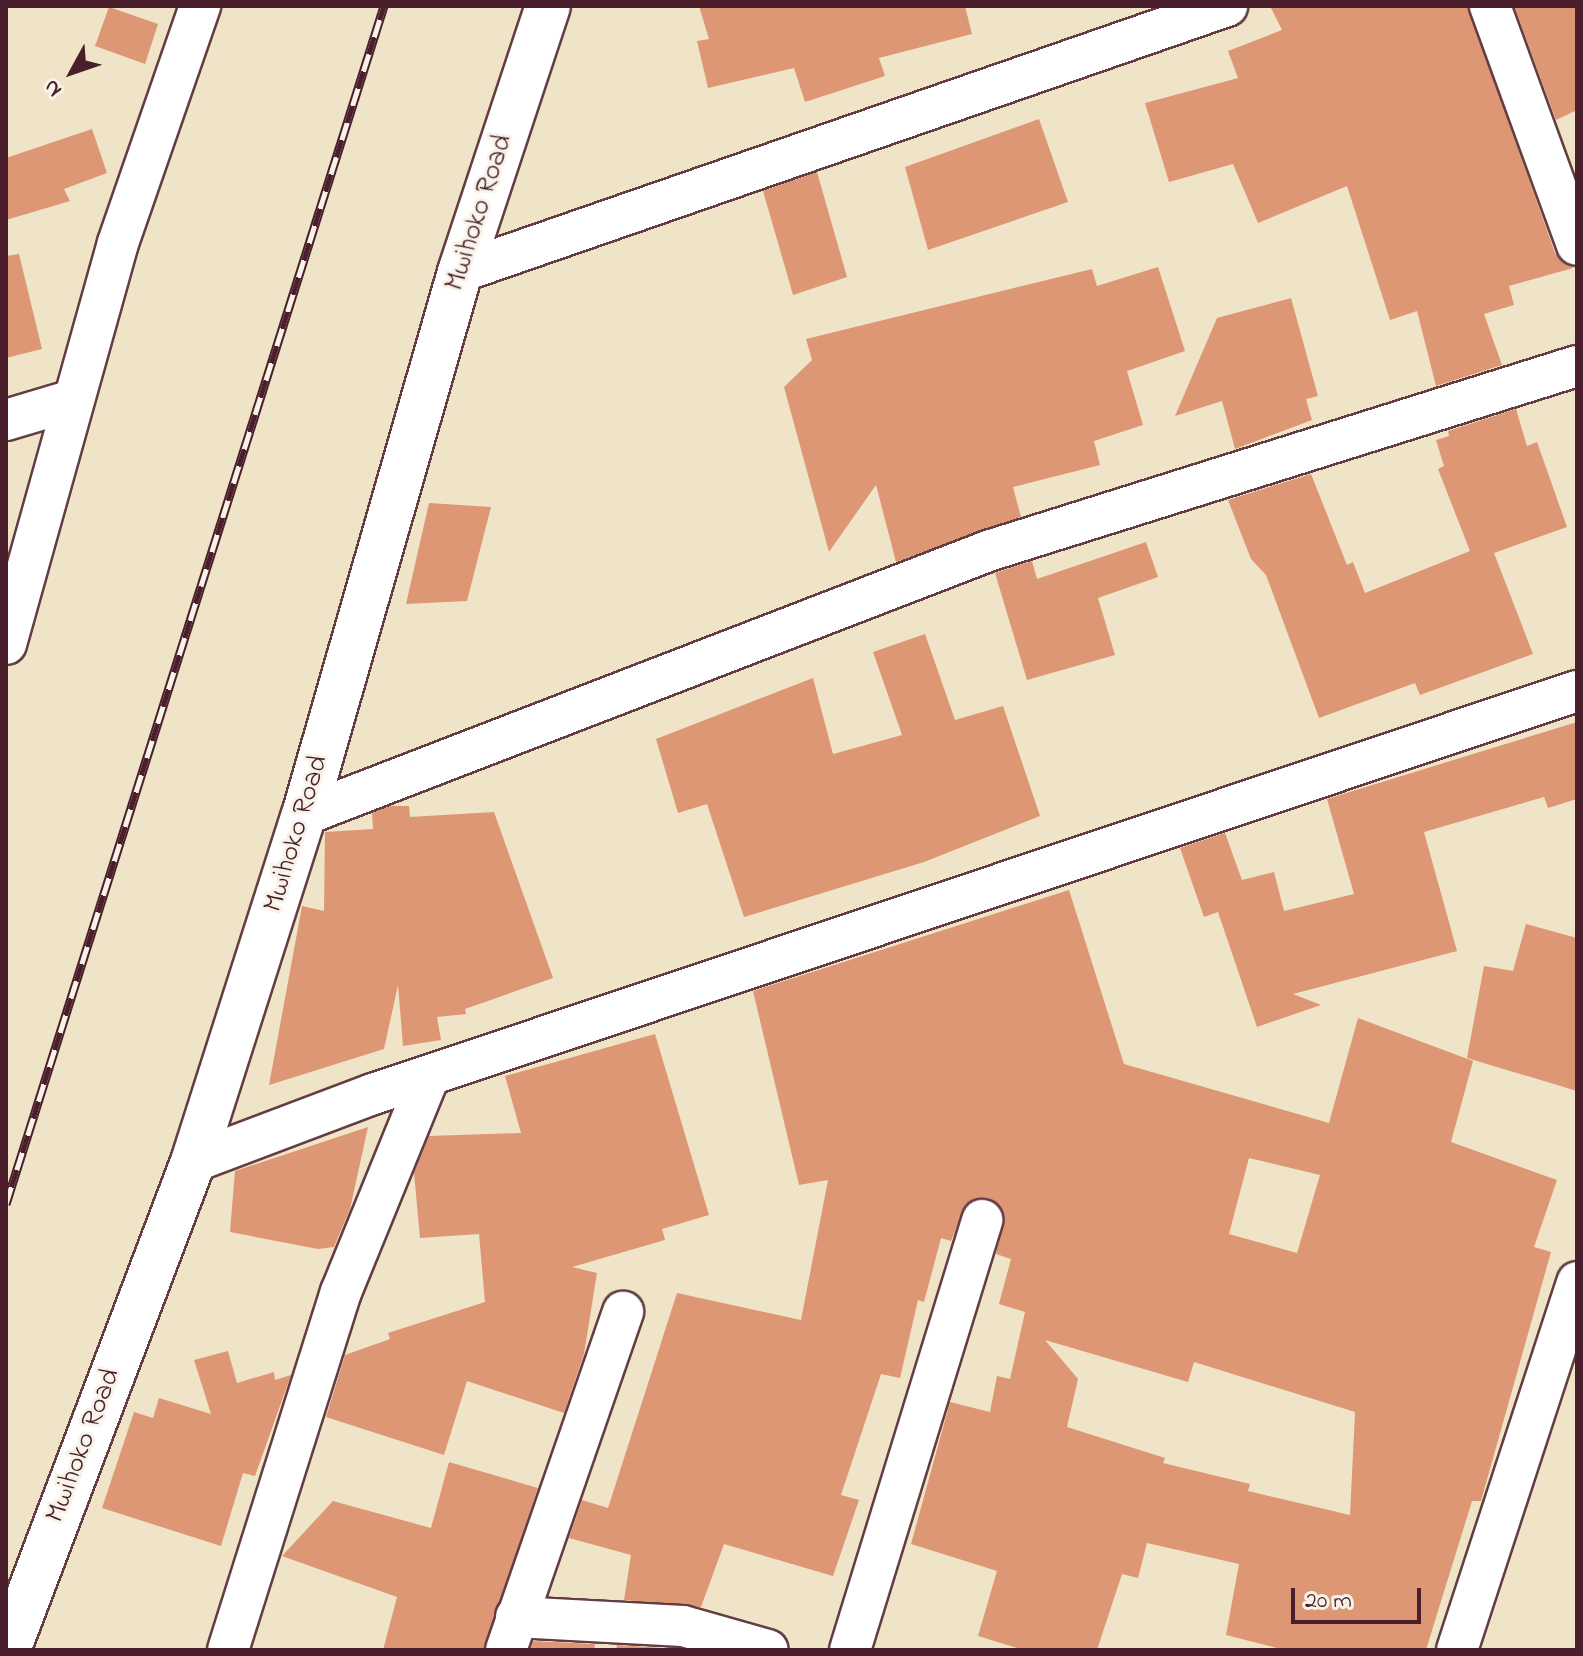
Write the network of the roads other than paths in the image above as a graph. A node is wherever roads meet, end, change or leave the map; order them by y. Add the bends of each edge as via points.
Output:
1 (200, 6) edge
2 (548, 6) edge
3 (1227, 6) edge
4 (1490, 6) edge
5 (1577, 245) edge
6 (460, 272) junction
7 (1577, 366) edge
8 (73, 400) junction
9 (6, 420) edge
10 (6, 644) edge
11 (1577, 691) edge
12 (304, 815) junction
13 (429, 1076) junction
14 (193, 1162) junction
15 (982, 1220) dead end
16 (1577, 1282) edge
17 (623, 1312) dead end
18 (511, 1634) edge
19 (8, 1650) edge
20 (228, 1650) edge
21 (768, 1650) edge
22 (850, 1650) edge
23 (1457, 1650) edge

1 - 8 street via 118,243
2 - 6 street, Mwihoko Road
3 - 6 street
4 - 5 street
6 - 12 street, Mwihoko Road
7 - 12 street via 988,551
8 - 9 street
8 - 10 street
11 - 13 street
12 - 14 street, Mwihoko Road
13 - 14 street
13 - 20 street via 341,1292
14 - 19 street, Mwihoko Road
15 - 22 street
16 - 23 street
17 - 18 street
18 - 21 street via 683,1626

